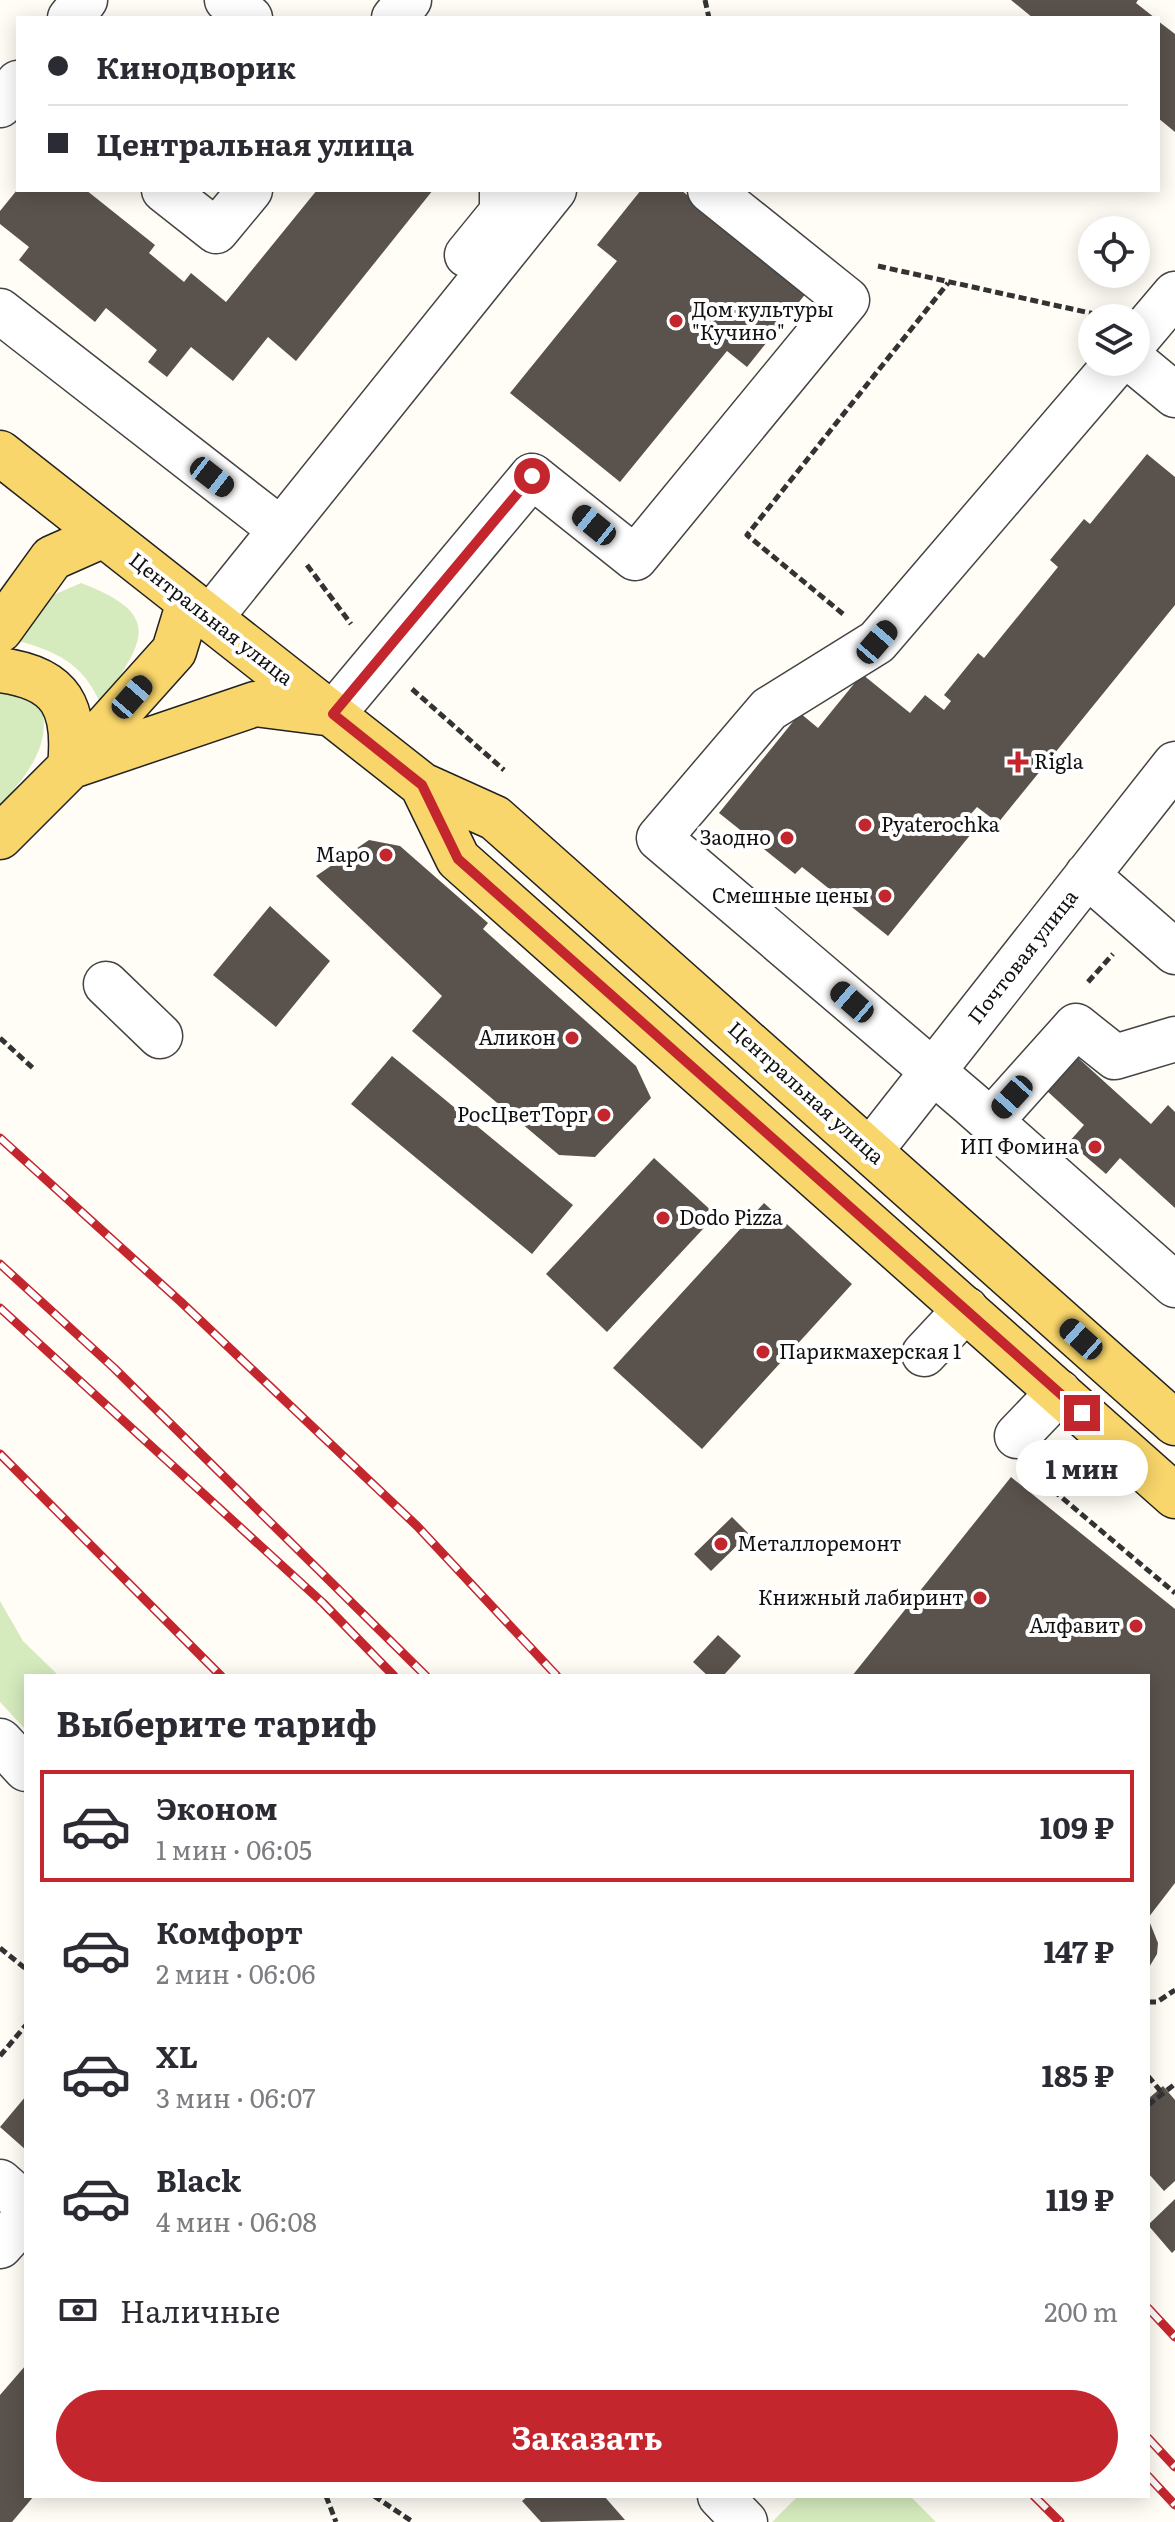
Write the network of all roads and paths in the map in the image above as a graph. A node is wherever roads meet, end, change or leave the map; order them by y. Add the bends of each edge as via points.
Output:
1 (227, 0) edge
2 (409, 0) edge
3 (247, 16) edge
4 (396, 16) edge
5 (16, 85) edge
6 (0, 105) edge
7 (167, 192) edge
8 (248, 192) edge
9 (502, 192) edge
10 (552, 192) edge
11 (712, 192) edge
12 (865, 257) dead end
13 (948, 283) junction
14 (1175, 294) edge
15 (0, 311) edge
16 (1078, 311) edge
17 (1150, 323) edge
18 (1150, 374) edge
19 (1105, 376) edge
20 (1175, 395) edge
21 (0, 453) edge
22 (270, 521) junction
23 (104, 535) junction
24 (200, 610) junction
25 (0, 630) edge
26 (877, 642) junction
27 (378, 660) junction
28 (0, 670) edge
29 (437, 711) dead end
30 (333, 714) junction
31 (1175, 764) edge
32 (70, 767) junction
33 (422, 785) junction
34 (0, 837) edge
35 (1087, 875) junction
36 (1142, 922) junction
37 (1175, 952) edge
38 (106, 984) dead end
39 (1076, 1026) junction
40 (160, 1036) dead end
41 (0, 1038) edge
42 (1175, 1039) edge
43 (35, 1070) dead end
44 (932, 1072) junction
45 (991, 1121) junction
46 (871, 1150) junction
47 (1175, 1285) edge
48 (966, 1309) junction
49 (924, 1354) dead end
50 (1059, 1392) junction
51 (1175, 1423) edge
52 (1020, 1451) joint
53 (1175, 1496) edge
54 (1175, 1593) edge
55 (0, 1741) edge
56 (24, 1767) edge
57 (0, 1948) edge
58 (24, 1967) edge
59 (1175, 1990) edge
60 (1150, 2002) edge
61 (24, 2027) edge
62 (0, 2056) edge
63 (1150, 2078) edge
64 (1175, 2084) edge
65 (1162, 2093) junction
66 (1150, 2103) edge
67 (0, 2182) edge
68 (24, 2203) edge
69 (24, 2219) edge
70 (0, 2246) edge
71 (327, 2498) edge
72 (377, 2498) edge
73 (722, 2498) edge
74 (336, 2522) edge
75 (413, 2522) edge
76 (745, 2522) edge

1 - 3 street
2 - 4 street
5 - 6 street
7 - 8 street via 216,231
9 - 22 street via 502,212
10 - 22 street
11 - 27 street via 847,300 635,558 532,476
12 - 13 path via 877,266
13 - 16 path
13 - 26 path via 747,535
14 - 17 street
15 - 22 street
18 - 20 street
19 - 26 street
21 - 23 main road, Центральная улица
22 - 24 street
22 - 27 path
23 - 24 main road, Центральная улица
23 - 25 main road via 52,558
24 - 30 main road, Центральная улица
24 - 32 main road via 174,651
26 - 44 street via 769,709 659,838
27 - 29 path
27 - 30 street
28 - 32 main road via 28,673 65,701 74,731
30 - 32 main road via 255,704
30 - 33 main road, Центральная улица
31 - 35 street, Почтовая улица
32 - 34 main road
33 - 46 main road, Центральная улица via 495,818
33 - 48 main road, Центральная улица via 458,859
35 - 36 street
35 - 44 street, Почтовая улица
36 - 37 street
36 - 39 path via 1074,998
38 - 40 street
39 - 42 street via 1115,1057
39 - 45 street
41 - 43 path
44 - 45 street
44 - 46 street, Почтовая улица
45 - 47 street
46 - 51 main road, Центральная улица
48 - 49 street
48 - 50 main road, Центральная улица
50 - 52 street
50 - 53 main road, Центральная улица
52 - 54 path
55 - 56 street
57 - 58 path
59 - 60 path
61 - 62 path
63 - 65 path
64 - 65 path
65 - 66 path
67 - 68 street
69 - 70 street
71 - 74 path
72 - 75 path
73 - 76 street

